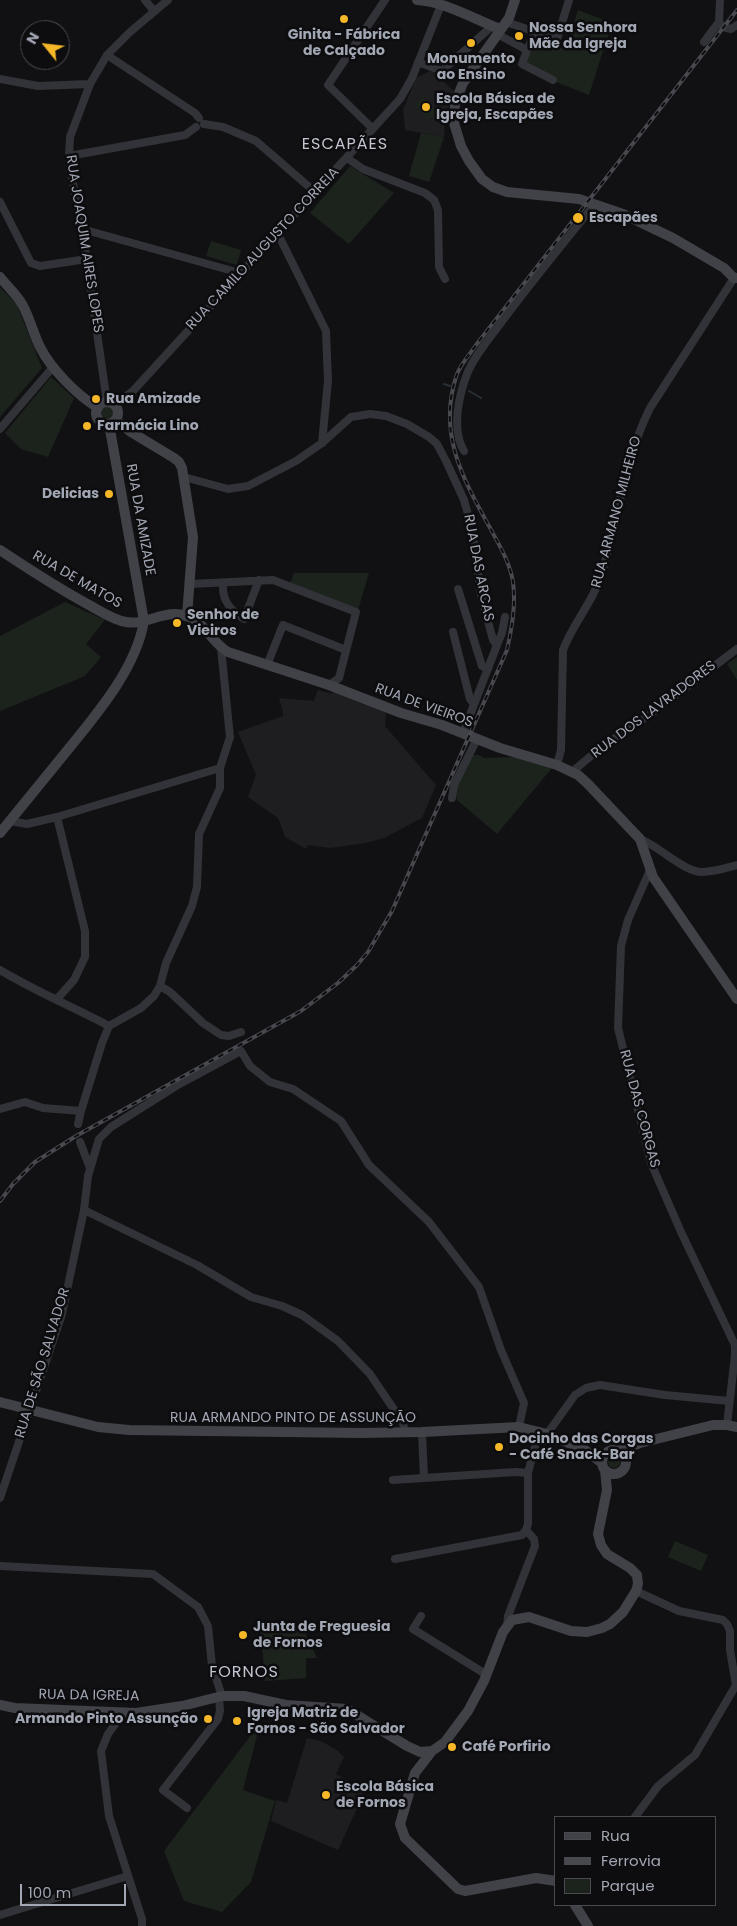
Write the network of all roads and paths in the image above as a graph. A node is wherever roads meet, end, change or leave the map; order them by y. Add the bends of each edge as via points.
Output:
1 (145, 0) edge
2 (168, 0) edge
3 (385, 0) edge
4 (417, 0) edge
5 (515, 0) edge
6 (569, 0) edge
7 (720, 0) edge
8 (441, 5) junction
9 (154, 10) junction
10 (719, 22) junction
11 (737, 25) edge
12 (499, 28) junction
13 (536, 32) junction
14 (704, 42) dead end
15 (527, 50) junction
16 (107, 55) junction
17 (418, 62) junction
18 (0, 79) edge
19 (552, 80) dead end
20 (90, 84) junction
21 (201, 121) junction
22 (374, 129) junction
23 (69, 156) junction
24 (347, 158) junction
25 (315, 192) junction
26 (0, 202) edge
27 (595, 204) junction
28 (82, 228) junction
29 (278, 234) junction
30 (87, 259) junction
31 (240, 273) junction
32 (0, 277) edge
33 (735, 278) edge
34 (445, 280) dead end
35 (53, 367) junction
36 (111, 404) junction
37 (98, 408) junction
38 (112, 422) junction
39 (0, 429) edge
40 (322, 443) junction
41 (464, 451) dead end
42 (184, 477) junction
43 (0, 550) edge
44 (259, 580) junction
45 (190, 584) junction
46 (224, 588) dead end
47 (458, 589) dead end
48 (187, 616) junction
49 (505, 617) dead end
50 (144, 621) junction
51 (453, 632) dead end
52 (497, 645) junction
53 (220, 648) junction
54 (737, 649) edge
55 (346, 650) junction
56 (267, 665) junction
57 (488, 669) junction
58 (329, 685) junction
59 (474, 704) junction
60 (463, 733) junction
61 (477, 739) junction
62 (557, 765) junction
63 (220, 768) junction
64 (572, 772) junction
65 (452, 798) dead end
66 (57, 817) junction
67 (10, 821) junction
68 (0, 833) edge
69 (640, 839) junction
70 (737, 865) edge
71 (650, 870) junction
72 (0, 970) edge
73 (160, 986) junction
74 (57, 999) junction
75 (737, 1000) edge
76 (109, 1026) junction
77 (242, 1032) dead end
78 (0, 1108) edge
79 (80, 1111) junction
80 (78, 1124) dead end
81 (80, 1142) dead end
82 (90, 1168) junction
83 (84, 1210) junction
84 (729, 1401) junction
85 (0, 1402) edge
86 (29, 1410) junction
87 (732, 1426) edge
88 (520, 1427) junction
89 (422, 1432) junction
90 (543, 1432) junction
91 (404, 1433) junction
92 (647, 1443) junction
93 (585, 1450) junction
94 (619, 1451) junction
95 (607, 1452) junction
96 (626, 1464) junction
97 (603, 1466) junction
98 (528, 1473) junction
99 (620, 1473) junction
100 (424, 1478) junction
101 (393, 1480) dead end
102 (607, 1490) junction
103 (0, 1498) edge
104 (526, 1530) junction
105 (395, 1559) dead end
106 (0, 1566) edge
107 (636, 1591) junction
108 (421, 1616) dead end
109 (506, 1626) junction
110 (487, 1674) junction
111 (736, 1685) edge
112 (221, 1696) junction
113 (0, 1705) edge
114 (124, 1712) junction
115 (413, 1749) junction
116 (432, 1751) junction
117 (415, 1773) junction
118 (187, 1808) dead end
119 (636, 1816) edge
120 (128, 1876) junction
121 (554, 1881) edge
122 (576, 1906) edge
123 (0, 1915) edge
124 (142, 1926) edge
125 (588, 1926) edge

1 - 9 street
2 - 9 street, RUA JOAQUIM AIRES LOPES
3 - 22 street via 328,85
4 - 8 street
5 - 12 street via 509,18
6 - 13 street via 557,39
7 - 10 street
8 - 12 street
8 - 17 street, RUA CAMILO AUGUSTO CORREIA
9 - 16 street, RUA JOAQUIM AIRES LOPES
10 - 11 street via 731,29
10 - 14 street
12 - 13 street
12 - 15 street
12 - 17 street via 442,71
12 - 27 street via 463,83 455,103 454,122 469,161 482,178 500,190 580,199
13 - 15 street
15 - 19 street via 522,64
16 - 20 street, RUA JOAQUIM AIRES LOPES
16 - 21 street via 195,113
17 - 22 street, RUA CAMILO AUGUSTO CORREIA via 400,99
18 - 20 street via 38,86
20 - 23 street, RUA JOAQUIM AIRES LOPES via 70,137
21 - 23 street via 194,121 196,127 185,135
21 - 25 street via 256,141
22 - 24 street, RUA CAMILO AUGUSTO CORREIA
23 - 28 street, RUA JOAQUIM AIRES LOPES
24 - 25 street, RUA CAMILO AUGUSTO CORREIA
24 - 34 street via 363,169 425,193 434,200 438,210 439,267
25 - 29 street, RUA CAMILO AUGUSTO CORREIA
26 - 30 street via 31,263 40,266
27 - 33 street via 673,238
27 - 41 street via 476,357 461,395 457,429
28 - 30 street, RUA JOAQUIM AIRES LOPES
28 - 31 street
29 - 31 street, RUA CAMILO AUGUSTO CORREIA
29 - 40 street via 326,332 328,381
30 - 36 street, RUA JOAQUIM AIRES LOPES
31 - 36 street, RUA CAMILO AUGUSTO CORREIA via 133,391
32 - 35 street via 21,303 40,348
33 - 62 street, RUA ARMANO MILHEIRO via 639,430 602,573 595,592 562,650 561,750
35 - 37 street via 82,398
35 - 39 street
36 - 37 street via 102,404
36 - 38 street via 118,414
37 - 38 street via 97,418 102,423
38 - 42 street via 179,462
38 - 50 street, RUA DA AMIZADE
40 - 42 street, RUA DAS ARCAS via 296,461 248,486 228,489
40 - 52 street, RUA DAS ARCAS via 351,417 370,414 407,424 436,444 464,500 472,529 481,595
42 - 45 street via 193,537
43 - 50 street, RUA DE MATOS via 111,617 126,622
44 - 45 street
44 - 46 street via 244,619 228,604
44 - 55 street via 274,580 356,612
45 - 48 street
47 - 57 street via 482,666
48 - 50 street via 166,614
48 - 53 street via 207,631
49 - 52 street
50 - 67 street via 135,650 108,701
51 - 59 street
52 - 57 street
53 - 56 street, RUA DE VIEIROS
53 - 63 street via 230,737
54 - 64 street, RUA DOS LAVRADORES
55 - 56 street via 282,626
55 - 58 street via 339,678
56 - 58 street, RUA DE VIEIROS
57 - 59 street
58 - 60 street, RUA DE VIEIROS
59 - 60 street
60 - 61 street, RUA DE VIEIROS
61 - 62 street, RUA DE VIEIROS
61 - 65 street via 454,785
62 - 64 street, RUA DE VIEIROS
63 - 66 street
63 - 73 street via 220,788 199,834 197,887 192,906 166,962
64 - 69 street, RUA DE VIEIROS via 587,783
66 - 67 street via 27,824
66 - 74 street via 85,931 85,957 74,980
67 - 68 street
69 - 70 street via 696,871
69 - 71 street
71 - 75 street
71 - 84 street, RUA DAS CORGAS via 628,920 621,946 618,1028 651,1163 735,1345
72 - 74 street via 29,988
73 - 76 street via 141,1008
73 - 77 street via 221,1035
74 - 76 street
76 - 79 street
78 - 79 street via 25,1102 42,1108
79 - 80 street
81 - 82 street
82 - 83 street, RUA DE SÃO SALVADOR
82 - 88 street, RUA DE SÃO SALVADOR via 99,1139 111,1127 176,1086 241,1051 250,1066 270,1082 293,1089 341,1121 368,1165 429,1222 479,1286 524,1403
83 - 86 street, RUA DE SÃO SALVADOR via 62,1314
83 - 91 street via 197,1265 251,1297 302,1315 338,1341 370,1374 403,1423
84 - 87 street, RUA DAS CORGAS
84 - 90 street via 600,1385 575,1395
85 - 86 street, RUA ARMANDO PINTO DE ASSUNÇÃO
86 - 91 street, RUA ARMANDO PINTO DE ASSUNÇÃO via 114,1429
86 - 103 street, RUA DE SÃO SALVADOR
87 - 92 street via 713,1425
88 - 89 street, RUA ARMANDO PINTO DE ASSUNÇÃO
88 - 90 street, RUA ARMANDO PINTO DE ASSUNÇÃO
89 - 91 street, RUA ARMANDO PINTO DE ASSUNÇÃO
89 - 100 street
90 - 93 street, RUA ARMANDO PINTO DE ASSUNÇÃO
90 - 98 street
92 - 94 street
92 - 96 street
93 - 95 street, RUA ARMANDO PINTO DE ASSUNÇÃO
93 - 97 street, RUA ARMANDO PINTO DE ASSUNÇÃO
94 - 95 street
94 - 96 street via 625,1456
95 - 97 street
96 - 99 street
97 - 99 street via 612,1474
97 - 102 street
98 - 100 street
98 - 104 street
99 - 102 street
100 - 101 street
102 - 107 street via 598,1534 601,1545 607,1554 637,1575
104 - 105 street via 522,1535
104 - 109 street via 534,1539 535,1546
106 - 112 street via 153,1574 198,1607 208,1626 212,1666
107 - 109 street via 623,1612 593,1631 580,1632 529,1617 512,1620
107 - 111 street via 678,1611 723,1620 730,1631
108 - 110 street via 413,1628
109 - 110 street
110 - 116 street via 454,1731
111 - 119 street via 696,1755 658,1786
112 - 114 street, RUA DA IGREJA via 182,1706
112 - 115 street, RUA DA IGREJA via 347,1709
112 - 118 street via 218,1718 163,1790
113 - 114 street, RUA DA IGREJA
114 - 120 street via 108,1734 101,1751 109,1816
115 - 116 street, RUA DA IGREJA
115 - 117 street
116 - 117 street
117 - 121 street via 402,1814 401,1831 458,1889 465,1891 536,1878
120 - 123 street
120 - 124 street
122 - 125 street

